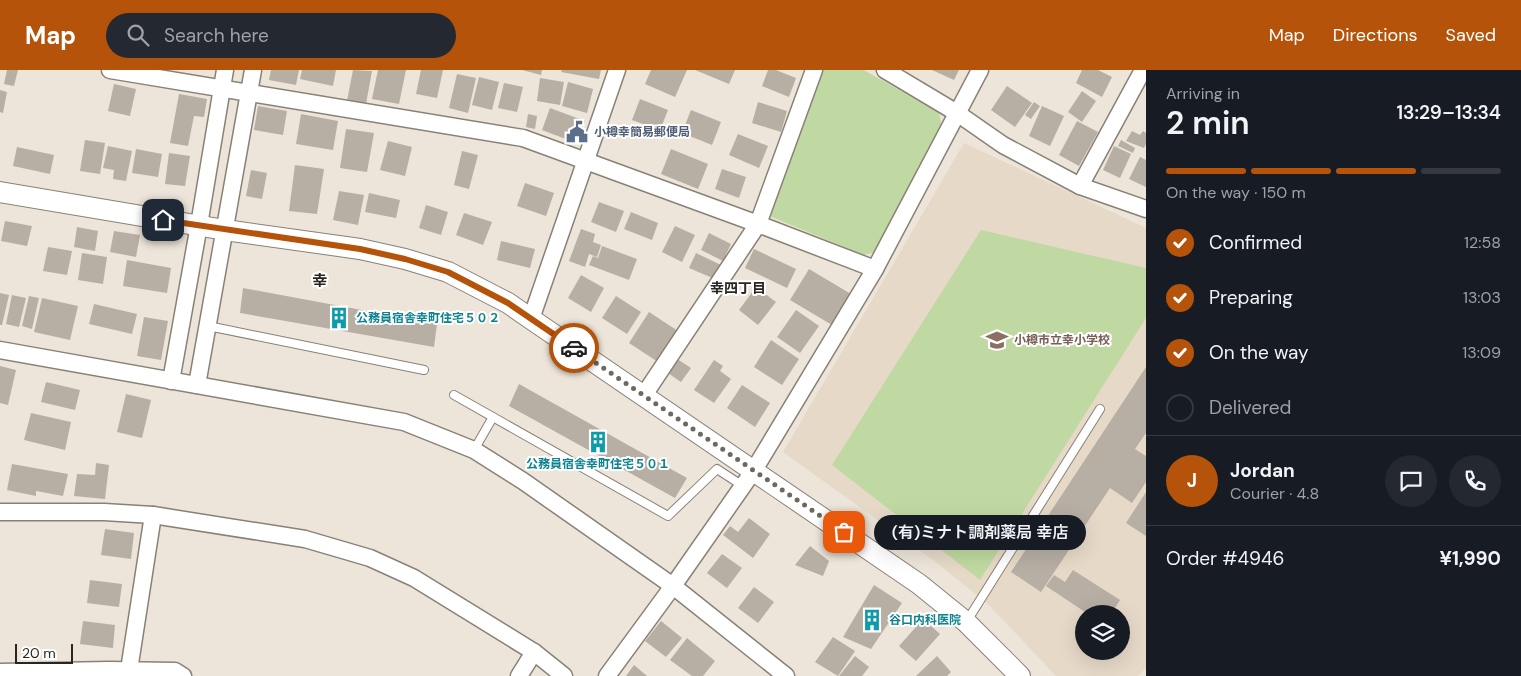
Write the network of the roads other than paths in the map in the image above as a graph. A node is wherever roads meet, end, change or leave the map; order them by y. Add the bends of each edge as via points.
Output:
1 (110, 70) edge
2 (225, 70) edge
3 (253, 70) edge
4 (617, 70) edge
5 (814, 70) edge
6 (885, 70) edge
7 (980, 70) edge
8 (1143, 70) edge
9 (222, 88) junction
10 (249, 92) junction
11 (957, 113) junction
12 (586, 160) junction
13 (1080, 186) junction
14 (0, 192) edge
15 (1146, 209) edge
16 (758, 224) junction
17 (199, 226) junction
18 (225, 230) junction
19 (875, 269) junction
20 (531, 318) junction
21 (208, 326) junction
22 (0, 350) edge
23 (424, 370) dead end
24 (171, 381) junction
25 (197, 386) junction
26 (454, 395) dead end
27 (644, 395) junction
28 (1100, 409) dead end
29 (493, 417) junction
30 (474, 450) junction
31 (754, 470) junction
32 (743, 486) junction
33 (0, 512) edge
34 (154, 515) junction
35 (673, 586) junction
36 (966, 622) junction
37 (534, 652) junction
38 (129, 670) junction
39 (0, 672) edge
40 (182, 676) edge
41 (519, 676) edge
42 (564, 676) edge
43 (607, 676) edge
44 (786, 676) edge
45 (1020, 676) edge

1 - 9 street
2 - 9 street
3 - 10 street
4 - 12 street
5 - 16 street
6 - 11 street
7 - 11 street
8 - 13 street
9 - 10 street
9 - 17 street
10 - 12 street via 523,138
10 - 18 street
11 - 13 street via 1003,145
11 - 19 street
12 - 16 street
12 - 20 street
13 - 15 street
14 - 17 street
16 - 19 street
16 - 27 street
17 - 18 street
17 - 24 street
18 - 20 street via 360,249 405,259 448,272
18 - 21 street
19 - 31 street
20 - 27 street
21 - 23 lane
21 - 25 street
22 - 24 street
24 - 25 street
25 - 30 street via 404,422
26 - 29 lane
27 - 31 street
28 - 36 lane
29 - 30 lane
29 - 32 lane via 668,516 717,470
30 - 35 street via 524,481
31 - 32 street
31 - 36 street via 919,584
32 - 35 street
33 - 34 street
34 - 37 street via 305,539 370,558 414,578
34 - 38 street
35 - 43 street
35 - 44 street
36 - 45 street
37 - 41 street
37 - 42 street
38 - 39 street
38 - 40 street via 175,671

